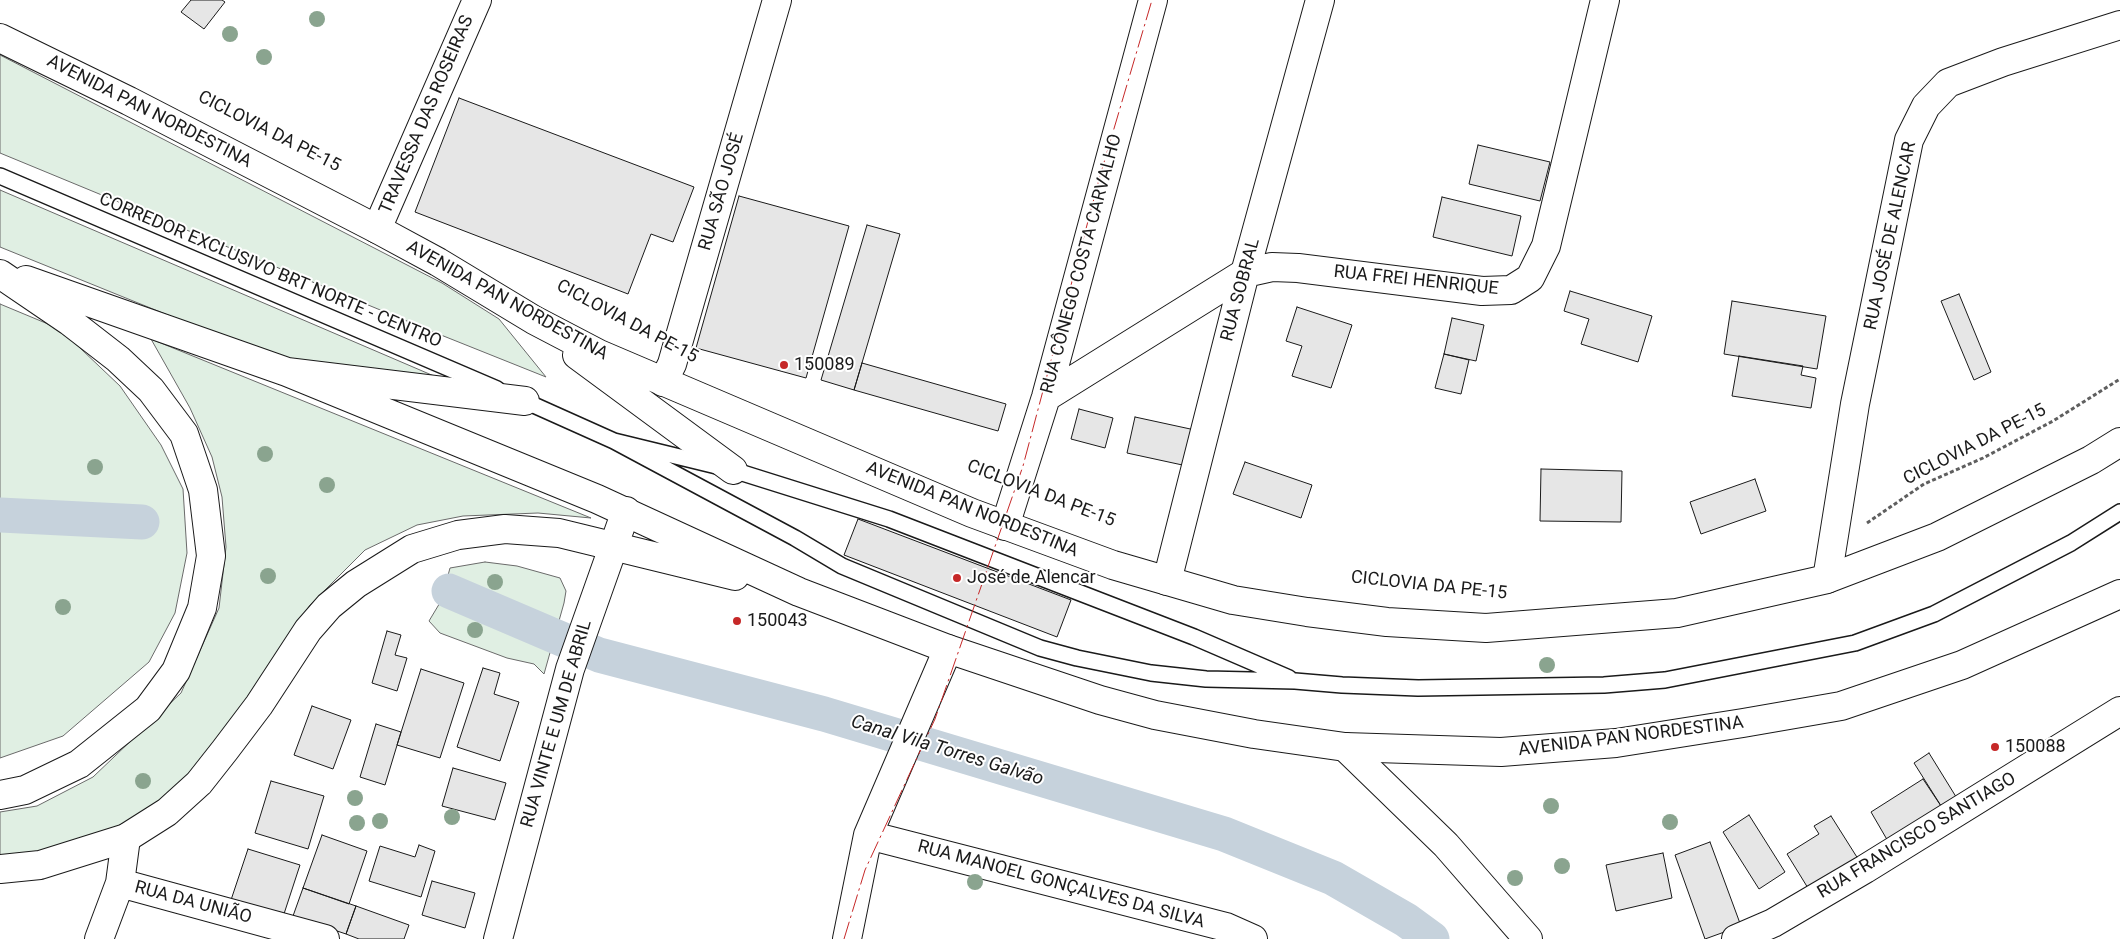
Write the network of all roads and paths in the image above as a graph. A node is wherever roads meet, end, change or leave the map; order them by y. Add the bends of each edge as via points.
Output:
1 (477, 0) edge
2 (777, 0) edge
3 (1153, 0) edge
4 (1320, 0) edge
5 (1605, 0) edge
6 (2120, 25) edge
7 (0, 38) edge
8 (0, 176) edge
9 (377, 229) junction
10 (0, 272) edge
11 (1246, 273) junction
12 (534, 320) junction
13 (287, 372) junction
14 (2120, 379) edge
15 (663, 382) junction
16 (1046, 397) junction
17 (525, 401) junction
18 (614, 441) junction
19 (2120, 442) edge
20 (733, 470) junction
21 (626, 511) junction
22 (2120, 512) edge
23 (1005, 526) junction
24 (614, 545) junction
25 (1833, 546) junction
26 (1828, 580) junction
27 (1167, 581) junction
28 (800, 592) junction
29 (2120, 594) edge
30 (948, 648) junction
31 (1295, 681) junction
32 (2120, 711) edge
33 (1345, 747) junction
34 (0, 795) edge
35 (868, 835) junction
36 (126, 838) junction
37 (0, 869) edge
38 (120, 883) junction
39 (99, 939) edge
40 (325, 939) edge
41 (498, 939) edge
42 (846, 939) edge
43 (1253, 939) edge
44 (1528, 939) edge
45 (1736, 939) edge

1 - 9 main road, TRAVESSA DAS ROSEIRAS
2 - 15 main road, RUA SÃO JOSÉ via 672,364
3 - 16 main road, RUA CÔNEGO COSTA CARVALHO
4 - 11 main road, RUA SOBRAL
5 - 11 main road, RUA FREI HENRIQUE via 1546,246 1530,278 1511,290 1482,291 1298,268 1272,267
6 - 25 main road, RUA JOSÉ DE ALENCAR via 1948,83 1926,106 1909,140 1855,404
7 - 9 main road, AVENIDA PAN NORDESTINA
8 - 17 lane, CORREDOR EXCLUSIVO BRT NORTE - CENTRO
9 - 12 main road, AVENIDA PAN NORDESTINA
10 - 13 main road
10 - 34 main road via 118,359 151,390 184,434 203,490 211,556 202,608 176,671 148,709 79,764 25,790
11 - 16 main road, RUA FREI HENRIQUE
11 - 27 main road, RUA SOBRAL
12 - 15 main road, AVENIDA PAN NORDESTINA
12 - 20 main road via 592,368
13 - 17 main road
13 - 21 main road, AVENIDA PAN NORDESTINA
14 - 25 path, CICLOVIA DA PE-15 via 2053,421 1983,458 1924,484
15 - 23 main road, AVENIDA PAN NORDESTINA
16 - 23 main road, RUA CÔNEGO COSTA CARVALHO
17 - 18 lane
18 - 20 lane
18 - 31 lane via 842,566 1040,648 1151,673 1206,679
19 - 26 main road, AVENIDA PAN NORDESTINA via 2091,460 1937,537
20 - 31 lane via 888,519 1194,636
21 - 24 main road, RUA VINTE E UM DE ABRIL
21 - 28 main road, AVENIDA PAN NORDESTINA
22 - 31 lane via 2071,543 1934,614 1856,643 1791,657 1665,680 1604,685 1418,688
23 - 27 main road, AVENIDA PAN NORDESTINA
24 - 28 main road
24 - 36 main road via 560,533 505,529 458,535 412,549 356,584 329,606 308,630 258,705 198,782 167,812
24 - 41 main road, RUA VINTE E UM DE ABRIL via 570,669
25 - 26 main road, RUA JOSÉ DE ALENCAR
26 - 27 main road, AVENIDA PAN NORDESTINA via 1677,613 1486,628 1387,622 1308,612 1233,600
28 - 30 main road, AVENIDA PAN NORDESTINA
29 - 33 main road, AVENIDA PAN NORDESTINA via 1962,665 1841,706 1616,742 1501,752
30 - 33 main road, AVENIDA PAN NORDESTINA via 1100,700 1155,715
30 - 35 main road
32 - 45 main road, RUA FRANCISCO SANTIAGO via 1865,869 1773,923
33 - 44 main road via 1446,845
35 - 42 main road
35 - 43 main road, RUA MANOEL GONÇALVES DA SILVA via 1226,927
36 - 37 main road via 40,865
36 - 38 main road
38 - 39 main road
38 - 40 main road, RUA DA UNIÃO

